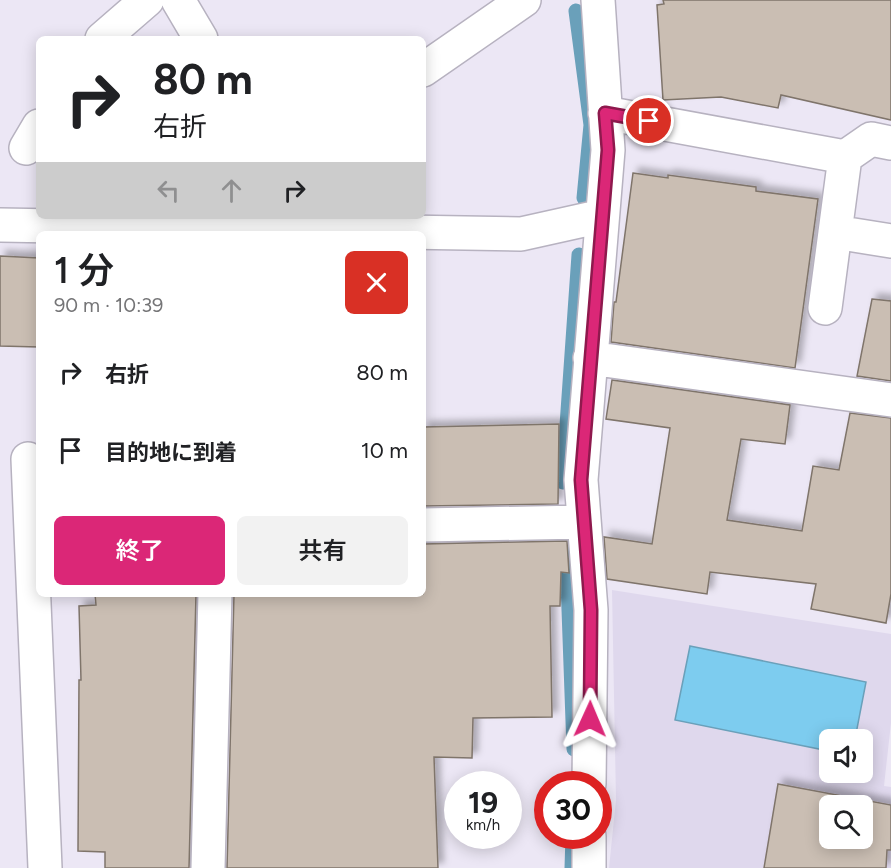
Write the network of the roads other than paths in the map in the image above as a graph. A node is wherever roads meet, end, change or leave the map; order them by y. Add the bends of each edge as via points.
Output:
1 (147, 0) edge
2 (178, 0) edge
3 (524, 0) edge
4 (598, 0) edge
5 (105, 36) edge
6 (199, 36) edge
7 (426, 68) edge
8 (605, 113) junction
9 (891, 143) edge
10 (845, 157) junction
11 (602, 216) junction
12 (0, 225) edge
13 (347, 231) edge
14 (426, 232) edge
15 (835, 232) junction
16 (891, 241) edge
17 (825, 308) dead end
18 (590, 358) junction
19 (891, 399) edge
20 (28, 459) dead end
21 (583, 522) junction
22 (426, 525) edge
23 (215, 597) edge
24 (589, 771) edge
25 (589, 849) edge
26 (45, 868) edge
27 (208, 868) edge
28 (589, 868) edge

1 - 5 street
2 - 6 street
3 - 7 street
4 - 8 street
8 - 10 street
8 - 11 street via 608,150
9 - 10 street via 872,139
10 - 15 street
11 - 14 street via 521,234
11 - 18 street
12 - 13 street
15 - 16 street
15 - 17 street
18 - 19 street
18 - 21 street via 581,480
20 - 26 street
21 - 22 street
21 - 24 street via 591,610
23 - 27 street
25 - 28 street

